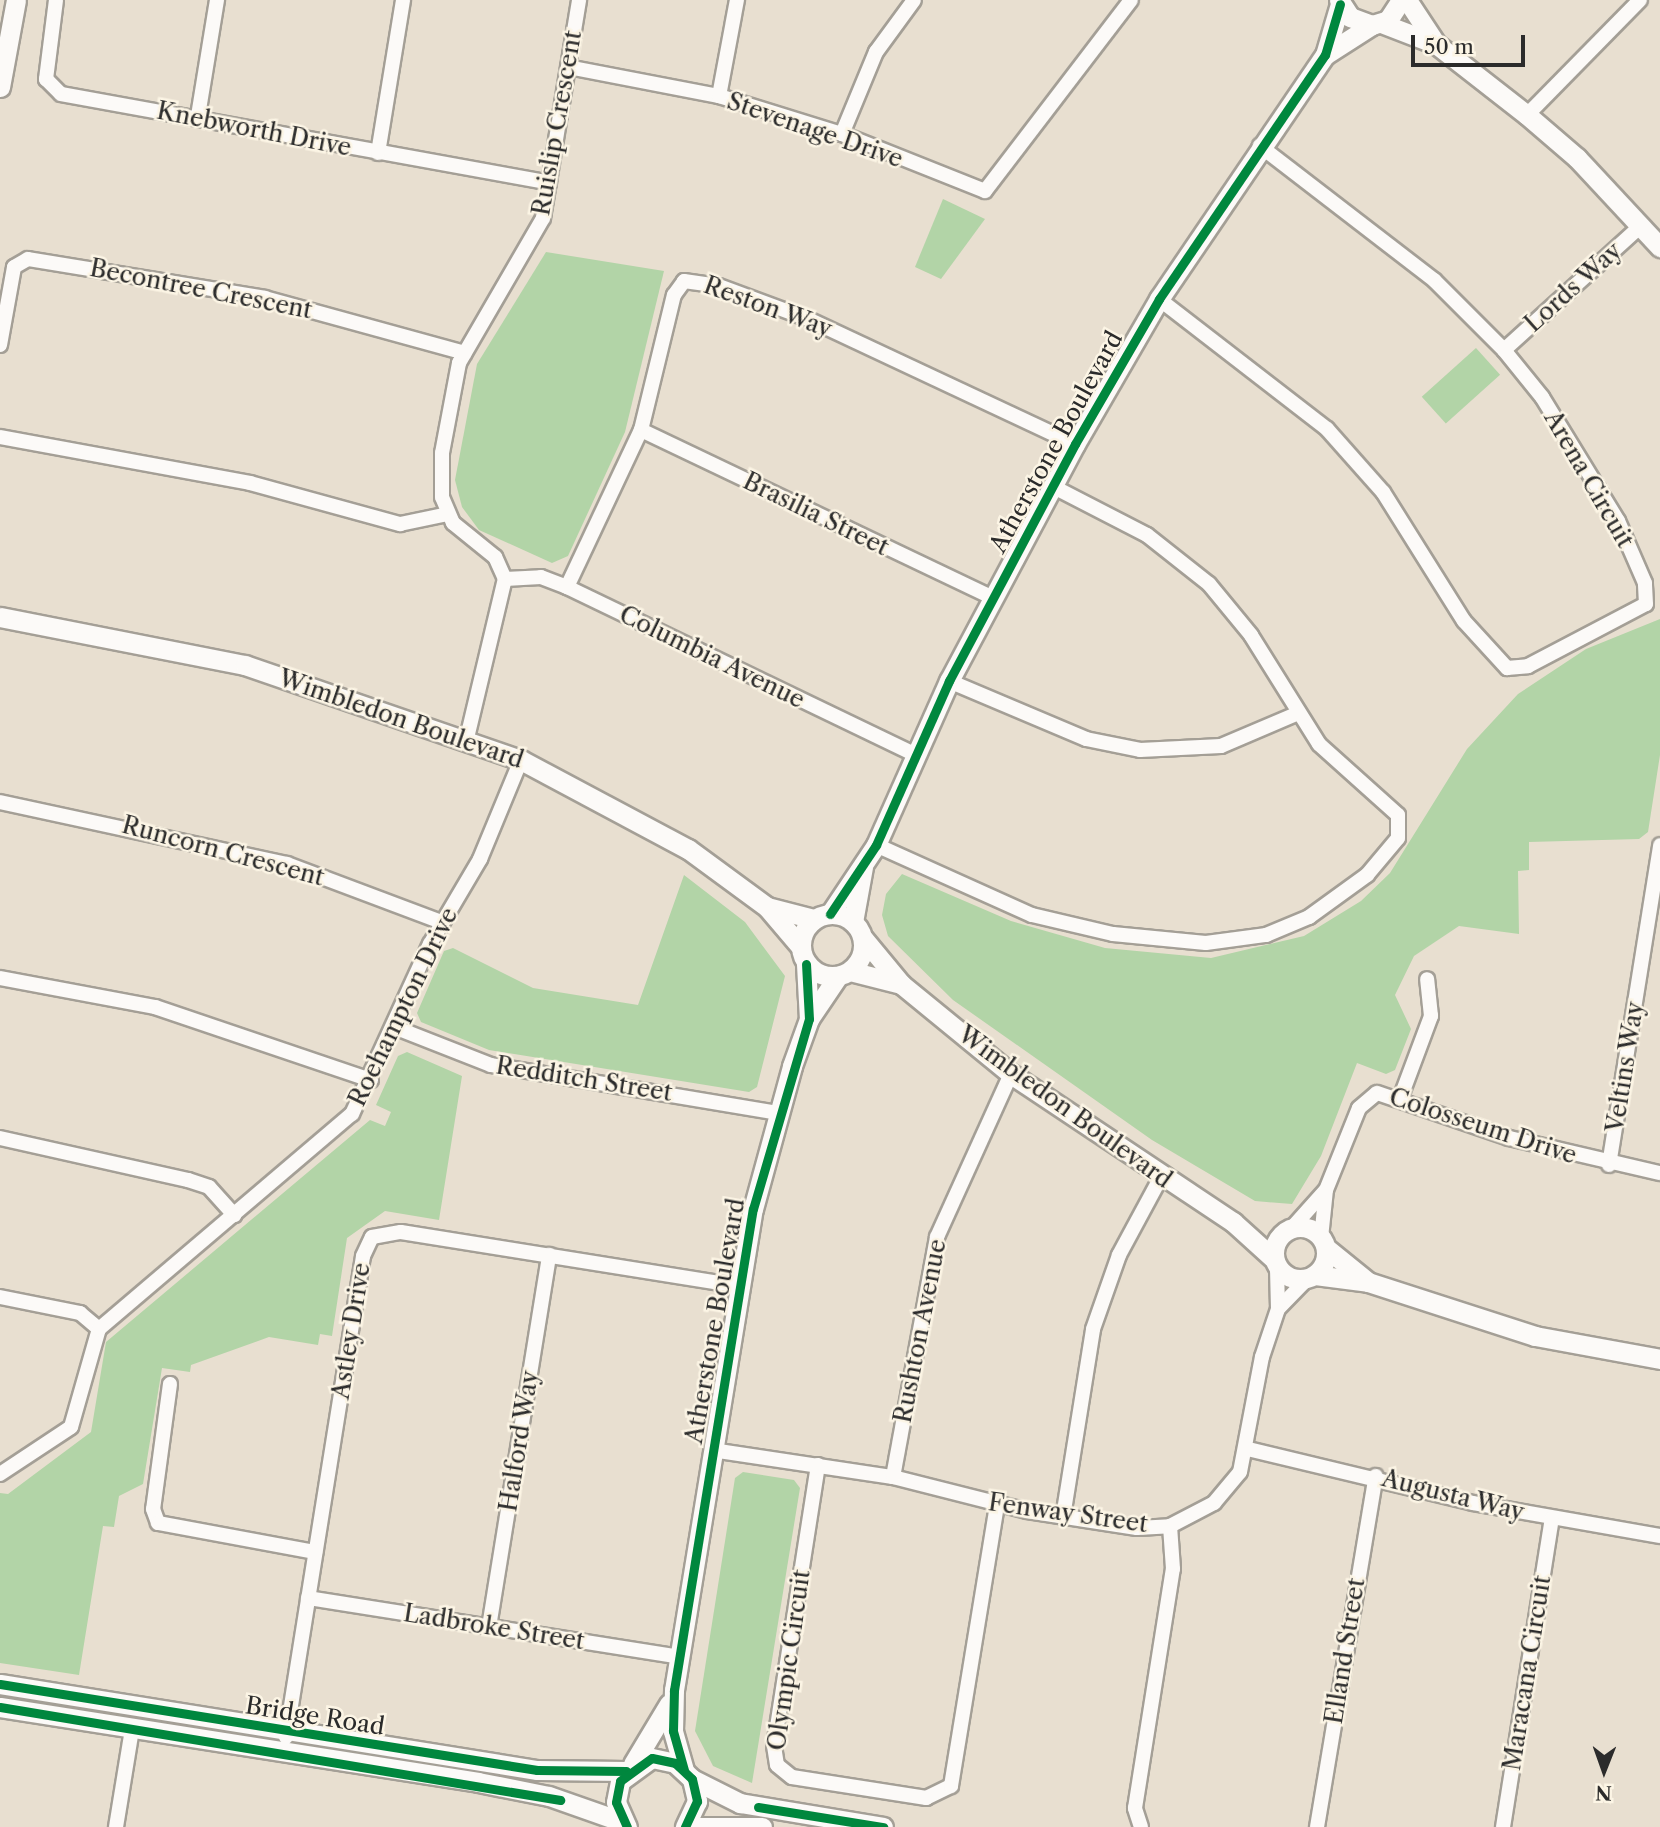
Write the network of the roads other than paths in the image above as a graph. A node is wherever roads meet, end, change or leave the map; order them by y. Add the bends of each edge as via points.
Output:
1 (16, 0) edge
2 (56, 0) edge
3 (217, 0) edge
4 (403, 0) edge
5 (579, 0) edge
6 (737, 0) edge
7 (914, 0) edge
8 (1131, 0) edge
9 (1401, 0) edge
10 (1407, 0) edge
11 (1640, 0) edge
12 (1340, 2) edge
13 (1377, 24) junction
14 (1436, 44) junction
15 (1325, 55) junction
16 (568, 67) junction
17 (0, 87) edge
18 (719, 96) junction
19 (1527, 115) junction
20 (198, 116) junction
21 (842, 134) junction
22 (1260, 146) junction
23 (378, 153) junction
24 (549, 183) junction
25 (1642, 225) junction
26 (1660, 247) edge
27 (1159, 299) junction
28 (0, 345) edge
29 (1504, 350) junction
30 (465, 353) junction
31 (641, 430) junction
32 (0, 437) edge
33 (1075, 444) junction
34 (1052, 486) junction
35 (449, 514) junction
36 (505, 579) junction
37 (567, 587) junction
38 (991, 597) junction
39 (0, 617) edge
40 (949, 681) junction
41 (1296, 714) junction
42 (467, 737) junction
43 (916, 755) junction
44 (521, 760) junction
45 (0, 802) edge
46 (876, 845) junction
47 (1660, 845) edge
48 (863, 867) junction
49 (766, 907) junction
50 (822, 917) junction
51 (441, 922) junction
52 (858, 930) junction
53 (803, 955) junction
54 (844, 974) junction
55 (0, 978) edge
56 (1427, 979) dead end
57 (901, 984) junction
58 (809, 1019) junction
59 (394, 1027) junction
60 (1012, 1074) junction
61 (371, 1080) junction
62 (1400, 1099) junction
63 (778, 1113) junction
64 (0, 1138) edge
65 (1609, 1165) junction
66 (1660, 1173) edge
67 (1160, 1178) junction
68 (1326, 1190) junction
69 (234, 1215) junction
70 (1233, 1222) junction
71 (1287, 1230) junction
72 (1324, 1243) junction
73 (549, 1255) junction
74 (1276, 1263) junction
75 (1312, 1277) junction
76 (1368, 1282) junction
77 (738, 1286) junction
78 (0, 1297) edge
79 (1278, 1309) junction
80 (99, 1329) junction
81 (1660, 1359) edge
82 (170, 1384) dead end
83 (1248, 1449) junction
84 (712, 1450) junction
85 (818, 1465) junction
86 (0, 1474) edge
87 (1376, 1476) junction
88 (893, 1477) junction
89 (998, 1506) junction
90 (1063, 1517) junction
91 (1552, 1519) junction
92 (1170, 1526) junction
93 (1660, 1536) edge
94 (315, 1552) junction
95 (308, 1598) junction
96 (489, 1627) junction
97 (679, 1657) junction
98 (0, 1684) edge
99 (674, 1690) junction
100 (0, 1707) edge
101 (132, 1728) junction
102 (287, 1732) junction
103 (284, 1753) junction
104 (628, 1770) junction
105 (688, 1775) junction
106 (625, 1825) edge
107 (116, 1827) edge
108 (685, 1827) edge
109 (695, 1827) edge
110 (762, 1827) edge
111 (883, 1827) edge
112 (1141, 1827) edge
113 (1317, 1827) edge
114 (1503, 1827) edge

1 - 17 street
2 - 20 street, Knebworth Drive via 45,70 53,91
3 - 20 street
4 - 23 street
5 - 16 street, Ruislip Crescent
6 - 18 street
7 - 21 street via 876,52
8 - 21 street, Stevenage Drive via 985,191 967,190
9 - 13 street, Atherstone Boulevard
10 - 14 street
11 - 19 street
12 - 13 street via 1356,22
12 - 15 street, Atherstone Boulevard
13 - 14 street
13 - 15 street, Atherstone Boulevard
14 - 19 street
15 - 22 street, Atherstone Boulevard
16 - 18 street, Stevenage Drive
16 - 24 street, Ruislip Crescent
18 - 21 street, Stevenage Drive
19 - 25 street
20 - 23 street, Knebworth Drive
22 - 27 street, Atherstone Boulevard
22 - 29 street, Arena Circuit via 1434,280
23 - 24 street, Knebworth Drive
24 - 30 street, Ruislip Crescent via 536,235
25 - 26 street
25 - 29 street, Lords Way
27 - 29 street, Arena Circuit via 1327,429 1410,527 1464,621 1513,671 1641,610 1647,594 1585,463
27 - 33 street, Atherstone Boulevard
28 - 30 street, Becontree Crescent via 14,267 28,259 265,298
30 - 35 street, Ruislip Crescent via 439,475
31 - 33 street, Reston Way via 678,285 694,280 808,319
31 - 37 street, Reston Way
31 - 38 street, Brasilia Street
32 - 35 street via 250,482 400,524 429,523
33 - 34 street, Atherstone Boulevard
34 - 38 street, Atherstone Boulevard
34 - 41 street via 1147,535 1209,584 1251,635
35 - 36 street, Ruislip Crescent via 463,535 495,558
36 - 37 street, Columbia Avenue via 541,577
36 - 42 street
37 - 43 street, Columbia Avenue
38 - 40 street, Atherstone Boulevard
39 - 42 street, Wimbledon Boulevard via 245,665
40 - 41 street via 1086,739 1140,750 1221,746
40 - 43 street, Atherstone Boulevard
41 - 46 street via 1337,764 1398,815 1401,831 1367,875 1331,905 1266,934 1206,943 1074,927 996,900
42 - 44 street, Wimbledon Boulevard
43 - 46 street, Atherstone Boulevard
44 - 49 street, Wimbledon Boulevard via 662,833
44 - 51 street, Roehampton Drive via 480,859
45 - 51 street, Runcorn Crescent via 288,864
46 - 48 street, Atherstone Boulevard
47 - 65 street, Veltins Way
48 - 50 street, Atherstone Boulevard
48 - 52 street, Atherstone Boulevard
49 - 50 street, Wimbledon Boulevard
49 - 53 street, Wimbledon Boulevard
50 - 52 street
50 - 53 street
51 - 59 street, Roehampton Drive
52 - 54 street via 860,960
52 - 57 street, Wimbledon Boulevard
53 - 54 street via 817,973
53 - 58 street, Atherstone Boulevard
54 - 57 street, Wimbledon Boulevard
54 - 58 street, Atherstone Boulevard
55 - 61 street via 155,1007
56 - 62 street via 1431,1016
57 - 60 street, Wimbledon Boulevard
58 - 63 street, Atherstone Boulevard
59 - 61 street, Roehampton Drive
59 - 63 street, Redditch Street via 491,1065
60 - 67 street, Wimbledon Boulevard
60 - 88 street, Rushton Avenue via 937,1237
61 - 69 street, Roehampton Drive via 352,1114
62 - 65 street, Colosseum Drive
62 - 68 street, Colosseum Drive via 1377,1093 1364,1098
63 - 77 street, Atherstone Boulevard
64 - 69 street via 188,1180 209,1187
65 - 66 street, Colosseum Drive
67 - 70 street, Wimbledon Boulevard
67 - 90 street via 1119,1255 1093,1329
68 - 71 street, Colosseum Drive
68 - 72 street, Colosseum Drive
69 - 80 street, Roehampton Drive
70 - 71 street, Wimbledon Boulevard
70 - 74 street, Wimbledon Boulevard
71 - 72 street via 1311,1229
71 - 74 street
72 - 75 street
72 - 76 street
73 - 77 street, Astley Drive
73 - 94 street, Astley Drive via 389,1230 367,1243
73 - 96 street, Halford Way
74 - 75 street via 1294,1279
74 - 79 street, Fenway Street
75 - 76 street
75 - 79 street, Fenway Street
76 - 81 street via 1535,1336
77 - 84 street, Atherstone Boulevard
78 - 80 street via 80,1313
79 - 83 street, Fenway Street via 1262,1357
80 - 86 street via 71,1427
82 - 94 street via 153,1501 158,1522
83 - 87 street, Augusta Way
83 - 92 street, Fenway Street via 1227,1491
84 - 85 street, Fenway Street
84 - 97 street, Atherstone Boulevard
85 - 88 street, Fenway Street
85 - 89 street, Olympic Circuit via 774,1746 777,1765 792,1777 926,1798 951,1786
87 - 91 street, Augusta Way
87 - 113 street, Elland Street
88 - 89 street, Fenway Street
89 - 90 street, Fenway Street
90 - 92 street, Fenway Street via 1137,1528
91 - 93 street, Augusta Way
91 - 114 street, Maracana Circuit
92 - 112 street via 1173,1569 1135,1808
94 - 95 street, Astley Drive
95 - 96 street, Ladbroke Street
95 - 102 street, Astley Drive
96 - 97 street, Ladbroke Street
97 - 99 street, Atherstone Boulevard
98 - 102 street, Bridge Road
99 - 104 street, Atherstone Boulevard via 653,1740
99 - 105 street, Atherstone Boulevard via 673,1731
100 - 101 street, Bridge Road
101 - 103 street, Bridge Road
101 - 107 street
102 - 103 street, Astley Drive
102 - 104 street, Bridge Road via 547,1771
103 - 106 street, Bridge Road via 550,1796
104 - 105 street, Bridge Road via 652,1758
104 - 106 street via 616,1791
105 - 108 street, Atherstone Boulevard via 697,1801
105 - 111 street via 740,1803
109 - 110 street

